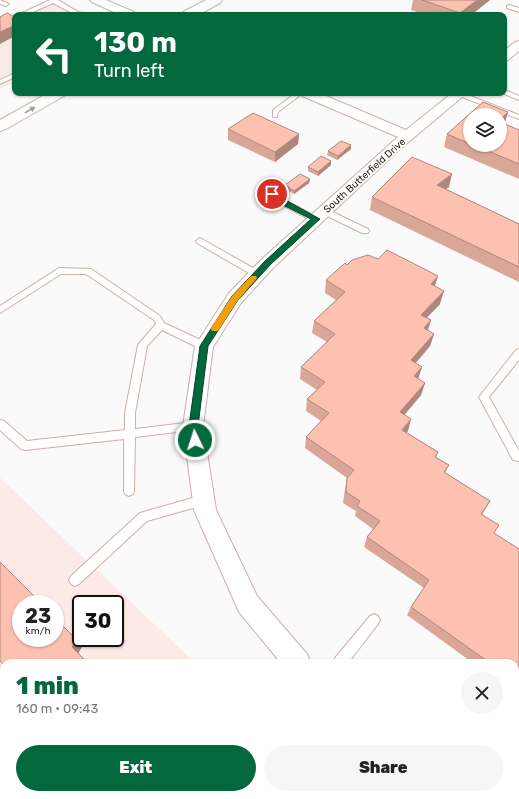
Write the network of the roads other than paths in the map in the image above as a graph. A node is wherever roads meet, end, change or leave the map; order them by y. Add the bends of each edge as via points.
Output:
1 (54, 0) edge
2 (96, 0) edge
3 (216, 0) edge
4 (0, 2) edge
5 (6, 4) dead end
6 (509, 7) dead end
7 (519, 10) edge
8 (28, 12) edge
9 (75, 12) edge
10 (123, 12) edge
11 (194, 12) edge
12 (519, 45) edge
13 (507, 55) edge
14 (12, 76) edge
15 (0, 82) edge
16 (507, 93) edge
17 (31, 96) edge
18 (54, 96) edge
19 (296, 96) edge
20 (314, 96) edge
21 (456, 96) edge
22 (467, 96) edge
23 (519, 98) edge
24 (0, 113) edge
25 (275, 116) dead end
26 (519, 117) edge
27 (0, 126) edge
28 (408, 136) junction
29 (272, 194) dead end
30 (320, 215) junction
31 (365, 231) dead end
32 (200, 241) dead end
33 (257, 274) junction
34 (0, 310) edge
35 (161, 325) junction
36 (204, 346) junction
37 (519, 353) edge
38 (0, 424) edge
39 (193, 426) junction
40 (129, 434) junction
41 (517, 457) dead end
42 (129, 491) dead end
43 (203, 500) junction
44 (75, 580) dead end
45 (374, 620) dead end
46 (295, 659) edge
47 (343, 659) edge

1 - 8 lane
1 - 9 lane
2 - 10 street
3 - 11 main road
4 - 5 lane
6 - 7 lane
12 - 13 street
14 - 15 lane
16 - 23 lane
17 - 24 main road
27 -> 18 main road
19 - 25 lane via 275,111
20 - 28 street
21 - 28 street, South Butterfield Drive
22 - 26 lane
28 - 30 street, South Butterfield Drive
29 - 30 lane via 275,198
30 - 31 lane
30 - 33 street, South Butterfield Drive
32 - 33 lane
33 - 36 street, South Butterfield Drive via 235,298
34 - 35 lane via 59,271 88,271 157,318
35 - 36 lane
35 - 40 lane via 143,345 130,413
36 - 39 street, South Butterfield Drive
37 - 41 lane via 484,397
38 - 40 lane via 25,446
39 - 40 lane
39 - 43 street, South Butterfield Drive
40 - 42 lane
43 - 44 lane via 144,516
43 - 46 street, South Butterfield Drive via 205,510 248,604
45 - 47 lane

